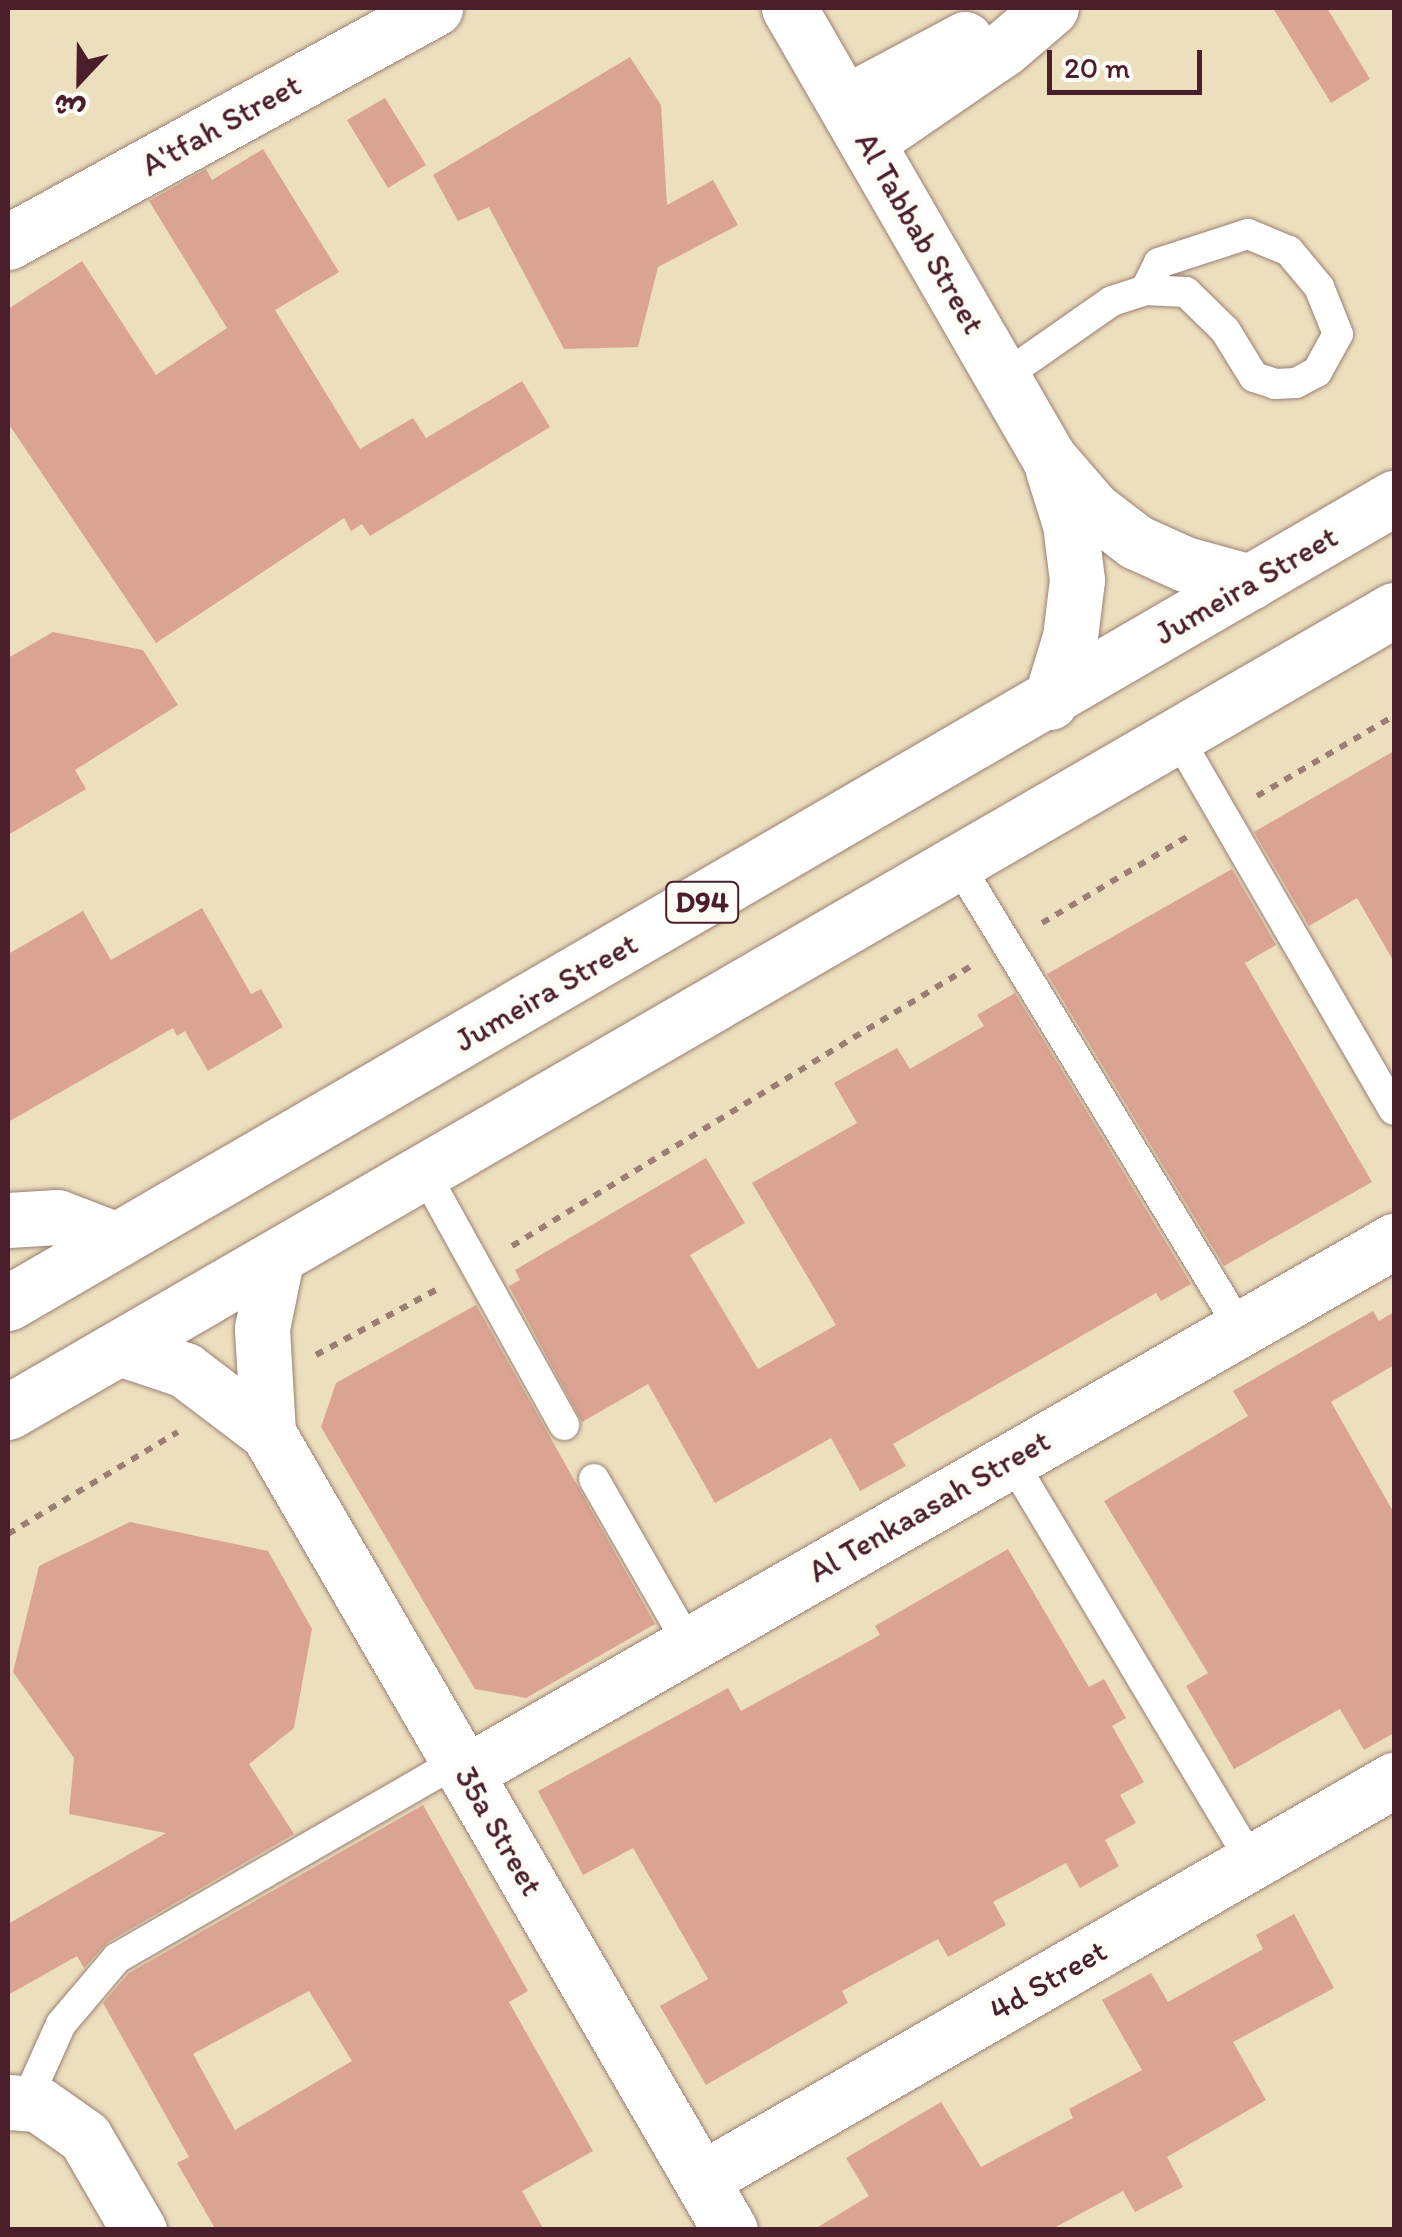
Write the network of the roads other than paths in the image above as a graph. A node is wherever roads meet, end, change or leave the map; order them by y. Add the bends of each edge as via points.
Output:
1 (435, 8) edge
2 (789, 8) edge
3 (1036, 8) edge
4 (1050, 8) edge
5 (856, 122) junction
6 (8, 242) edge
7 (1145, 290) junction
8 (1003, 377) junction
9 (1050, 458) junction
10 (1394, 498) edge
11 (1251, 582) junction
12 (1394, 610) edge
13 (1050, 702) junction
14 (1176, 736) junction
15 (957, 862) junction
16 (1394, 1110) edge
17 (424, 1174) junction
18 (8, 1220) edge
19 (117, 1240) junction
20 (1394, 1241) edge
21 (276, 1260) junction
22 (8, 1303) edge
23 (1240, 1328) junction
24 (119, 1348) junction
25 (254, 1406) junction
26 (8, 1412) edge
27 (564, 1425) dead end
28 (1010, 1458) junction
29 (594, 1479) dead end
30 (688, 1646) junction
31 (462, 1767) junction
32 (1394, 1780) edge
33 (1252, 1862) junction
34 (24, 2103) edge
35 (702, 2179) junction
36 (139, 2230) edge
37 (730, 2230) edge

1 - 6 street, A'tfah Street
2 - 5 street, Al Tabbab Street
3 - 5 street
4 - 5 street via 1003,49
5 - 8 street, Al Tabbab Street
7 - 7 lane via 1186,292 1225,330 1254,377 1275,384 1317,372 1338,334 1318,286 1289,251 1248,234 1158,263
7 - 8 lane via 1112,300
8 - 9 street, Al Tabbab Street
9 - 11 street, Al Tabbab Street via 1093,509 1136,542
9 - 13 street, Al Tabbab Street via 1070,524 1077,580 1070,636
10 - 11 street, Jumeira Street / D94
11 - 13 street, Jumeira Street / D94
12 - 14 street
13 - 19 street, Jumeira Street / D94
14 - 15 street
14 - 16 lane
15 - 17 street
15 - 23 lane
17 - 21 street
17 - 27 lane
18 - 19 street via 57,1217
19 - 22 street, Jumeira Street / D94
20 - 23 street, Al Tenkaasah Street
21 - 24 street
21 - 25 street
23 - 28 street, Al Tenkaasah Street
24 - 25 street, 35a Street via 185,1370
24 - 26 street
25 - 31 street, 35a Street
28 - 30 street, Al Tenkaasah Street
28 - 33 lane
29 - 30 lane
30 - 31 street, Al Tenkaasah Street
31 - 34 lane via 117,1958 61,2024
31 - 35 street, 35a Street
32 - 33 street, 4d Street
33 - 35 street, 4d Street
34 - 36 street via 85,2137
35 - 37 street, 35a Street

